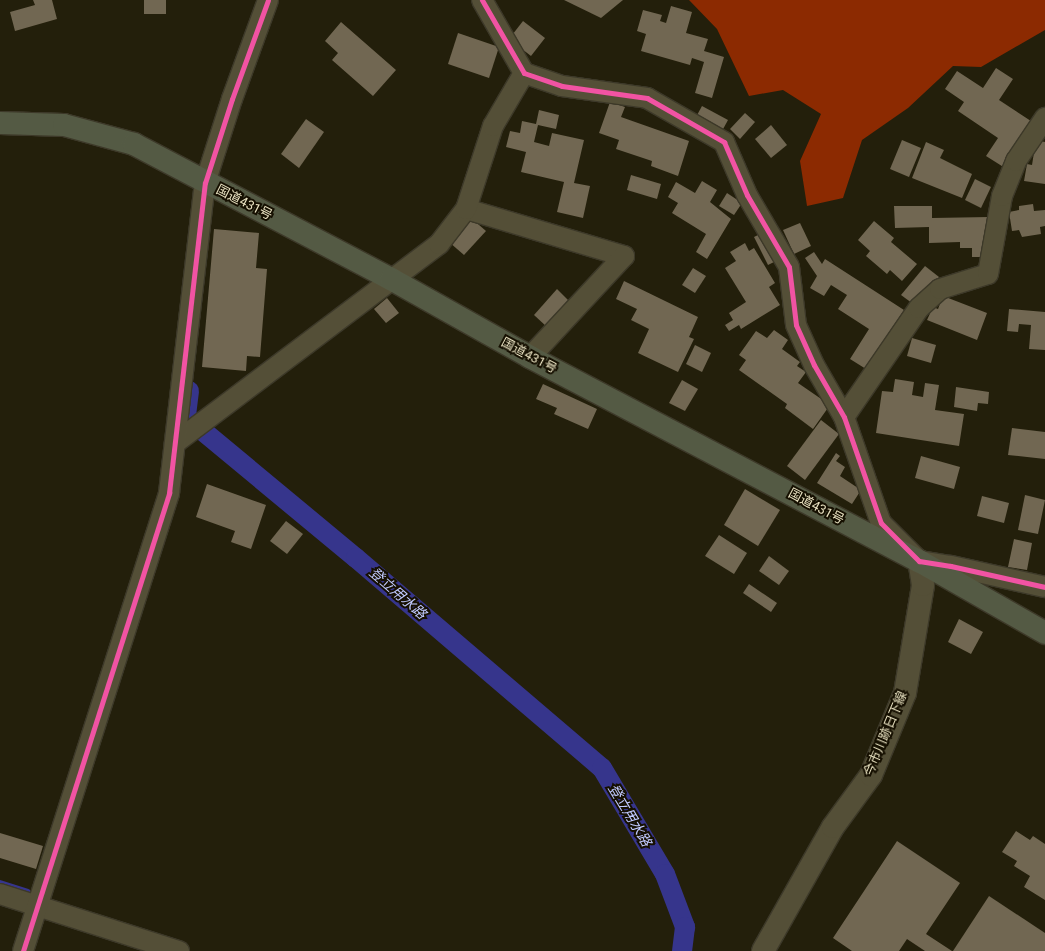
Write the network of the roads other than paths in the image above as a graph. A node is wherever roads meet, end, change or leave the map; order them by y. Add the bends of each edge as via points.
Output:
1 (268, 0) edge
2 (482, 0) edge
3 (524, 73) junction
4 (1045, 118) edge
5 (0, 123) edge
6 (205, 183) junction
7 (466, 209) junction
8 (391, 279) junction
9 (530, 357) junction
10 (844, 417) junction
11 (174, 443) junction
12 (919, 561) junction
13 (1045, 587) edge
14 (1045, 633) edge
15 (0, 894) edge
16 (38, 906) junction
17 (24, 951) edge
18 (179, 951) edge
19 (763, 951) edge

1 - 6 street
2 - 3 street
3 - 7 street via 493,126
3 - 10 street via 562,86 648,98 724,142 747,195 789,267 796,325 814,365
4 - 10 street via 1016,161 1002,196 988,274 940,288 919,308
5 - 6 highway, 国道431号 via 64,125 134,144
6 - 8 highway, 国道431号
6 - 11 street
7 - 8 street via 439,244
7 - 9 street via 624,256
8 - 9 highway, 国道431号
8 - 11 street
9 - 12 highway, 国道431号
10 - 12 street via 881,523
11 - 16 street via 169,493
12 - 13 street
12 - 14 highway, 国道431号
12 - 19 street, 今市川跡日下線 via 923,585 905,693 871,775 833,826
15 - 16 street
16 - 17 street
16 - 18 street

